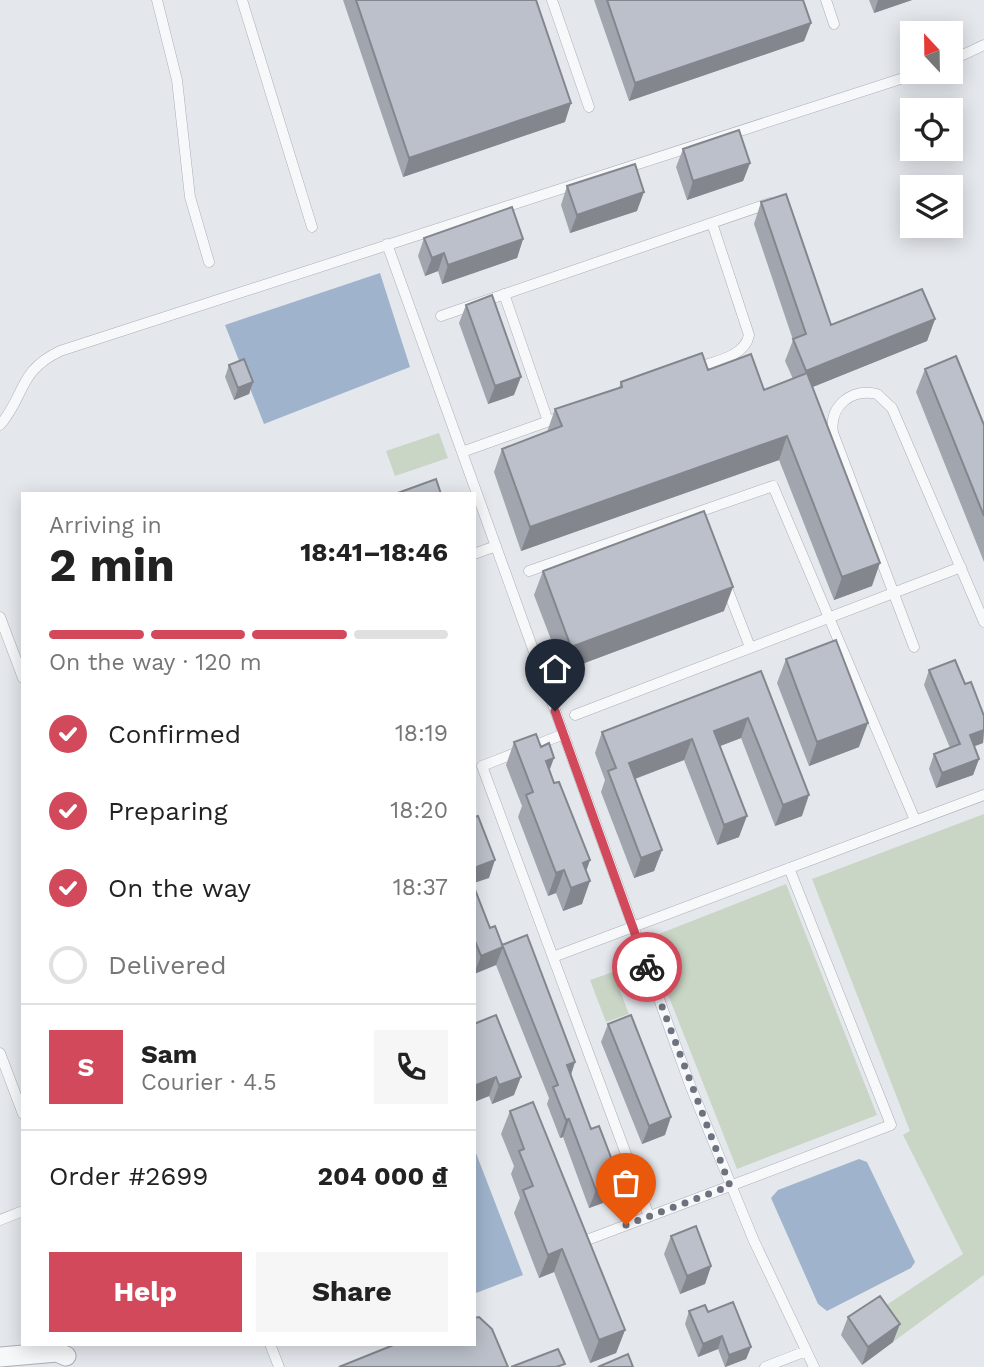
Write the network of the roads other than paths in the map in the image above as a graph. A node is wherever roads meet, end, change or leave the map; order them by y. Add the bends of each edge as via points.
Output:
1 (157, 0) edge
2 (242, 0) edge
3 (552, 0) edge
4 (826, 0) edge
5 (834, 24) dead end
6 (984, 45) edge
7 (963, 55) edge
8 (900, 79) edge
9 (589, 107) dead end
10 (774, 202) edge
11 (712, 223) junction
12 (312, 227) dead end
13 (387, 244) junction
14 (209, 262) dead end
15 (504, 294) junction
16 (441, 316) dead end
17 (686, 371) edge
18 (573, 412) edge
19 (548, 421) junction
20 (0, 425) edge
21 (462, 452) junction
22 (698, 512) junction
23 (703, 524) edge
24 (496, 546) junction
25 (476, 553) edge
26 (961, 567) junction
27 (529, 571) dead end
28 (722, 574) edge
29 (894, 593) junction
30 (0, 617) edge
31 (829, 617) junction
32 (984, 622) edge
33 (914, 647) dead end
34 (750, 648) junction
35 (21, 673) edge
36 (575, 715) dead end
37 (564, 734) junction
38 (984, 794) edge
39 (915, 820) junction
40 (789, 867) junction
41 (633, 927) junction
42 (553, 957) junction
43 (0, 1053) edge
44 (21, 1109) edge
45 (730, 1186) junction
46 (21, 1213) edge
47 (649, 1216) junction
48 (0, 1220) edge
49 (579, 1243) edge
50 (271, 1346) edge
51 (806, 1351) junction
52 (66, 1356) dead end
53 (0, 1357) edge
54 (279, 1367) edge
55 (765, 1367) edge
56 (814, 1367) edge

1 - 14 lane via 174,68 190,197
2 - 12 lane
3 - 9 lane
4 - 5 lane
6 - 7 lane
8 - 13 lane
10 - 11 lane
11 - 15 lane
11 - 17 lane via 749,335 745,347 736,353
13 - 20 lane via 51,356 27,376
13 - 21 lane
15 - 16 lane
15 - 19 lane
18 - 19 lane
19 - 21 lane
21 - 24 lane
22 - 23 lane
22 - 27 lane
22 - 31 lane via 774,486
24 - 25 lane
24 - 37 lane
26 - 29 lane
26 - 29 lane via 892,408 877,394 855,394 834,413 833,433
26 - 32 lane
28 - 34 lane
29 - 31 lane
29 - 33 lane
30 - 35 lane
31 - 34 lane
31 - 39 lane
34 - 36 lane
37 - 41 lane
37 - 42 lane via 482,766
38 - 39 lane
39 - 40 lane
40 - 41 lane
40 - 45 lane via 891,1125
41 - 42 lane
41 - 45 lane
42 - 47 lane
43 - 44 lane
45 - 47 lane
45 - 51 lane
46 - 48 lane
47 - 49 lane
50 - 54 lane
51 - 55 lane
51 - 56 lane
52 - 53 street via 57,1352

